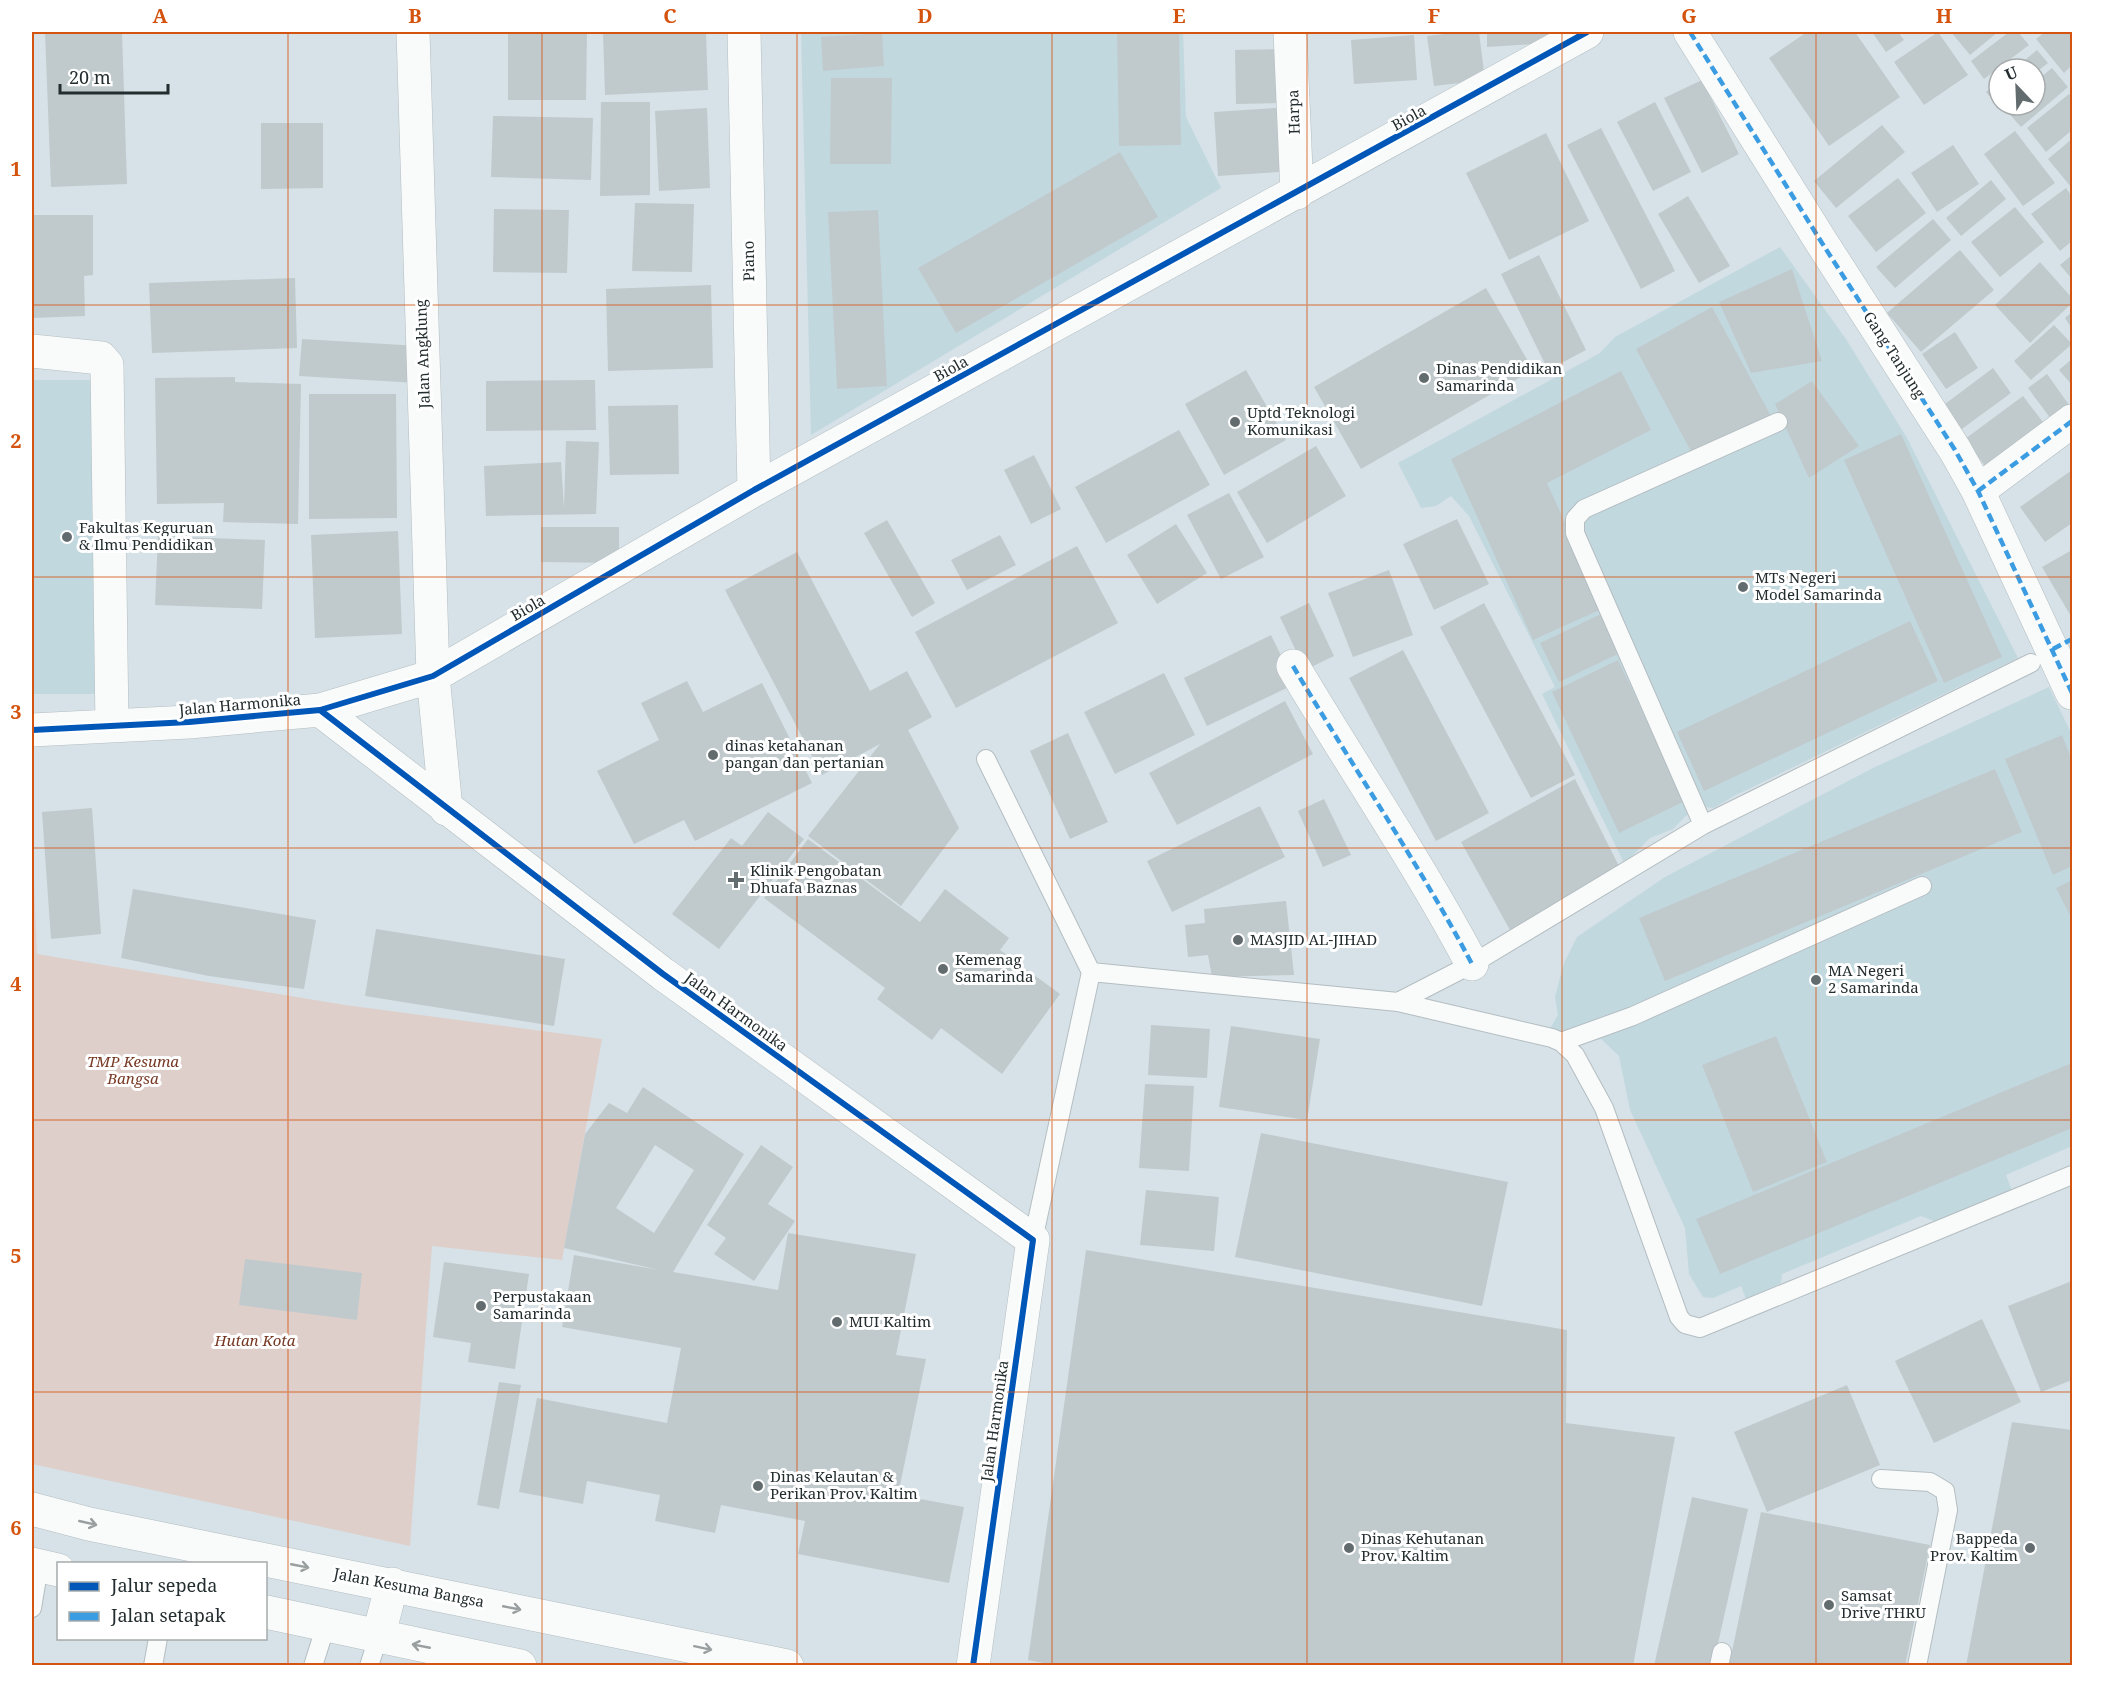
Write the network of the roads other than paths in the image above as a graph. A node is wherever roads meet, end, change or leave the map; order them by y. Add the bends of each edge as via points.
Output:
1 (413, 32) edge
2 (744, 32) edge
3 (1290, 32) edge
4 (1587, 32) edge
5 (1690, 32) edge
6 (1297, 193) junction
7 (32, 351) edge
8 (2073, 421) edge
9 (1778, 422) dead end
10 (754, 490) junction
11 (1978, 492) junction
12 (2052, 650) edge
13 (1293, 666) dead end
14 (433, 676) junction
15 (2073, 693) edge
16 (320, 710) junction
17 (32, 726) edge
18 (112, 726) junction
19 (986, 759) dead end
20 (446, 809) junction
21 (1703, 825) junction
22 (1922, 886) dead end
23 (1472, 964) junction
24 (1091, 972) junction
25 (1398, 1002) junction
26 (1561, 1042) junction
27 (2073, 1175) edge
28 (1033, 1240) junction
29 (1881, 1479) dead end
30 (32, 1509) edge
31 (43, 1567) edge
32 (336, 1573) junction
33 (392, 1584) junction
34 (32, 1608) edge
35 (267, 1612) edge
36 (326, 1625) junction
37 (158, 1640) edge
38 (374, 1652) edge
39 (469, 1660) edge
40 (153, 1665) edge
41 (313, 1665) edge
42 (520, 1665) edge
43 (787, 1665) edge
44 (973, 1665) edge
45 (1917, 1665) edge

1 - 14 street, Jalan Angklung
2 - 10 street, Piano
3 - 6 street, Harpa
4 - 6 street, Biola
5 - 11 street, Gang Tanjung
6 - 10 street, Biola
7 - 18 street via 101,358 107,365
8 - 11 street
9 - 21 lane via 1584,508 1575,519 1575,533
10 - 14 street, Biola
11 - 12 street, Gang Tanjung
12 - 15 street, Gang Tanjung
12 - 21 lane
13 - 23 street via 1443,909
14 - 16 street, Biola
14 - 20 street, Jalan Angklung
16 - 18 street, Jalan Harmonika
16 - 20 street, Jalan Harmonika
17 - 18 street, Jalan Harmonika
19 - 24 lane
20 - 28 street, Jalan Harmonika via 663,974
21 - 23 lane
22 - 26 lane via 1633,1016
23 - 25 lane
24 - 25 lane
24 - 28 lane
25 - 26 lane
26 - 27 lane via 1575,1055 1604,1108 1679,1317 1691,1327 1700,1328
28 - 44 street, Jalan Harmonika
29 - 45 lane via 1930,1482 1945,1491 1948,1510
30 -> 32 street, Jalan Kesuma Bangsa
31 - 34 lane
32 - 33 street, Jalan Kesuma Bangsa
32 - 36 street
33 - 38 street
33 -> 43 street, Jalan Kesuma Bangsa
35 - 36 street
36 - 38 street
36 - 41 lane
37 - 40 lane
39 -> 38 street
39 - 42 street

